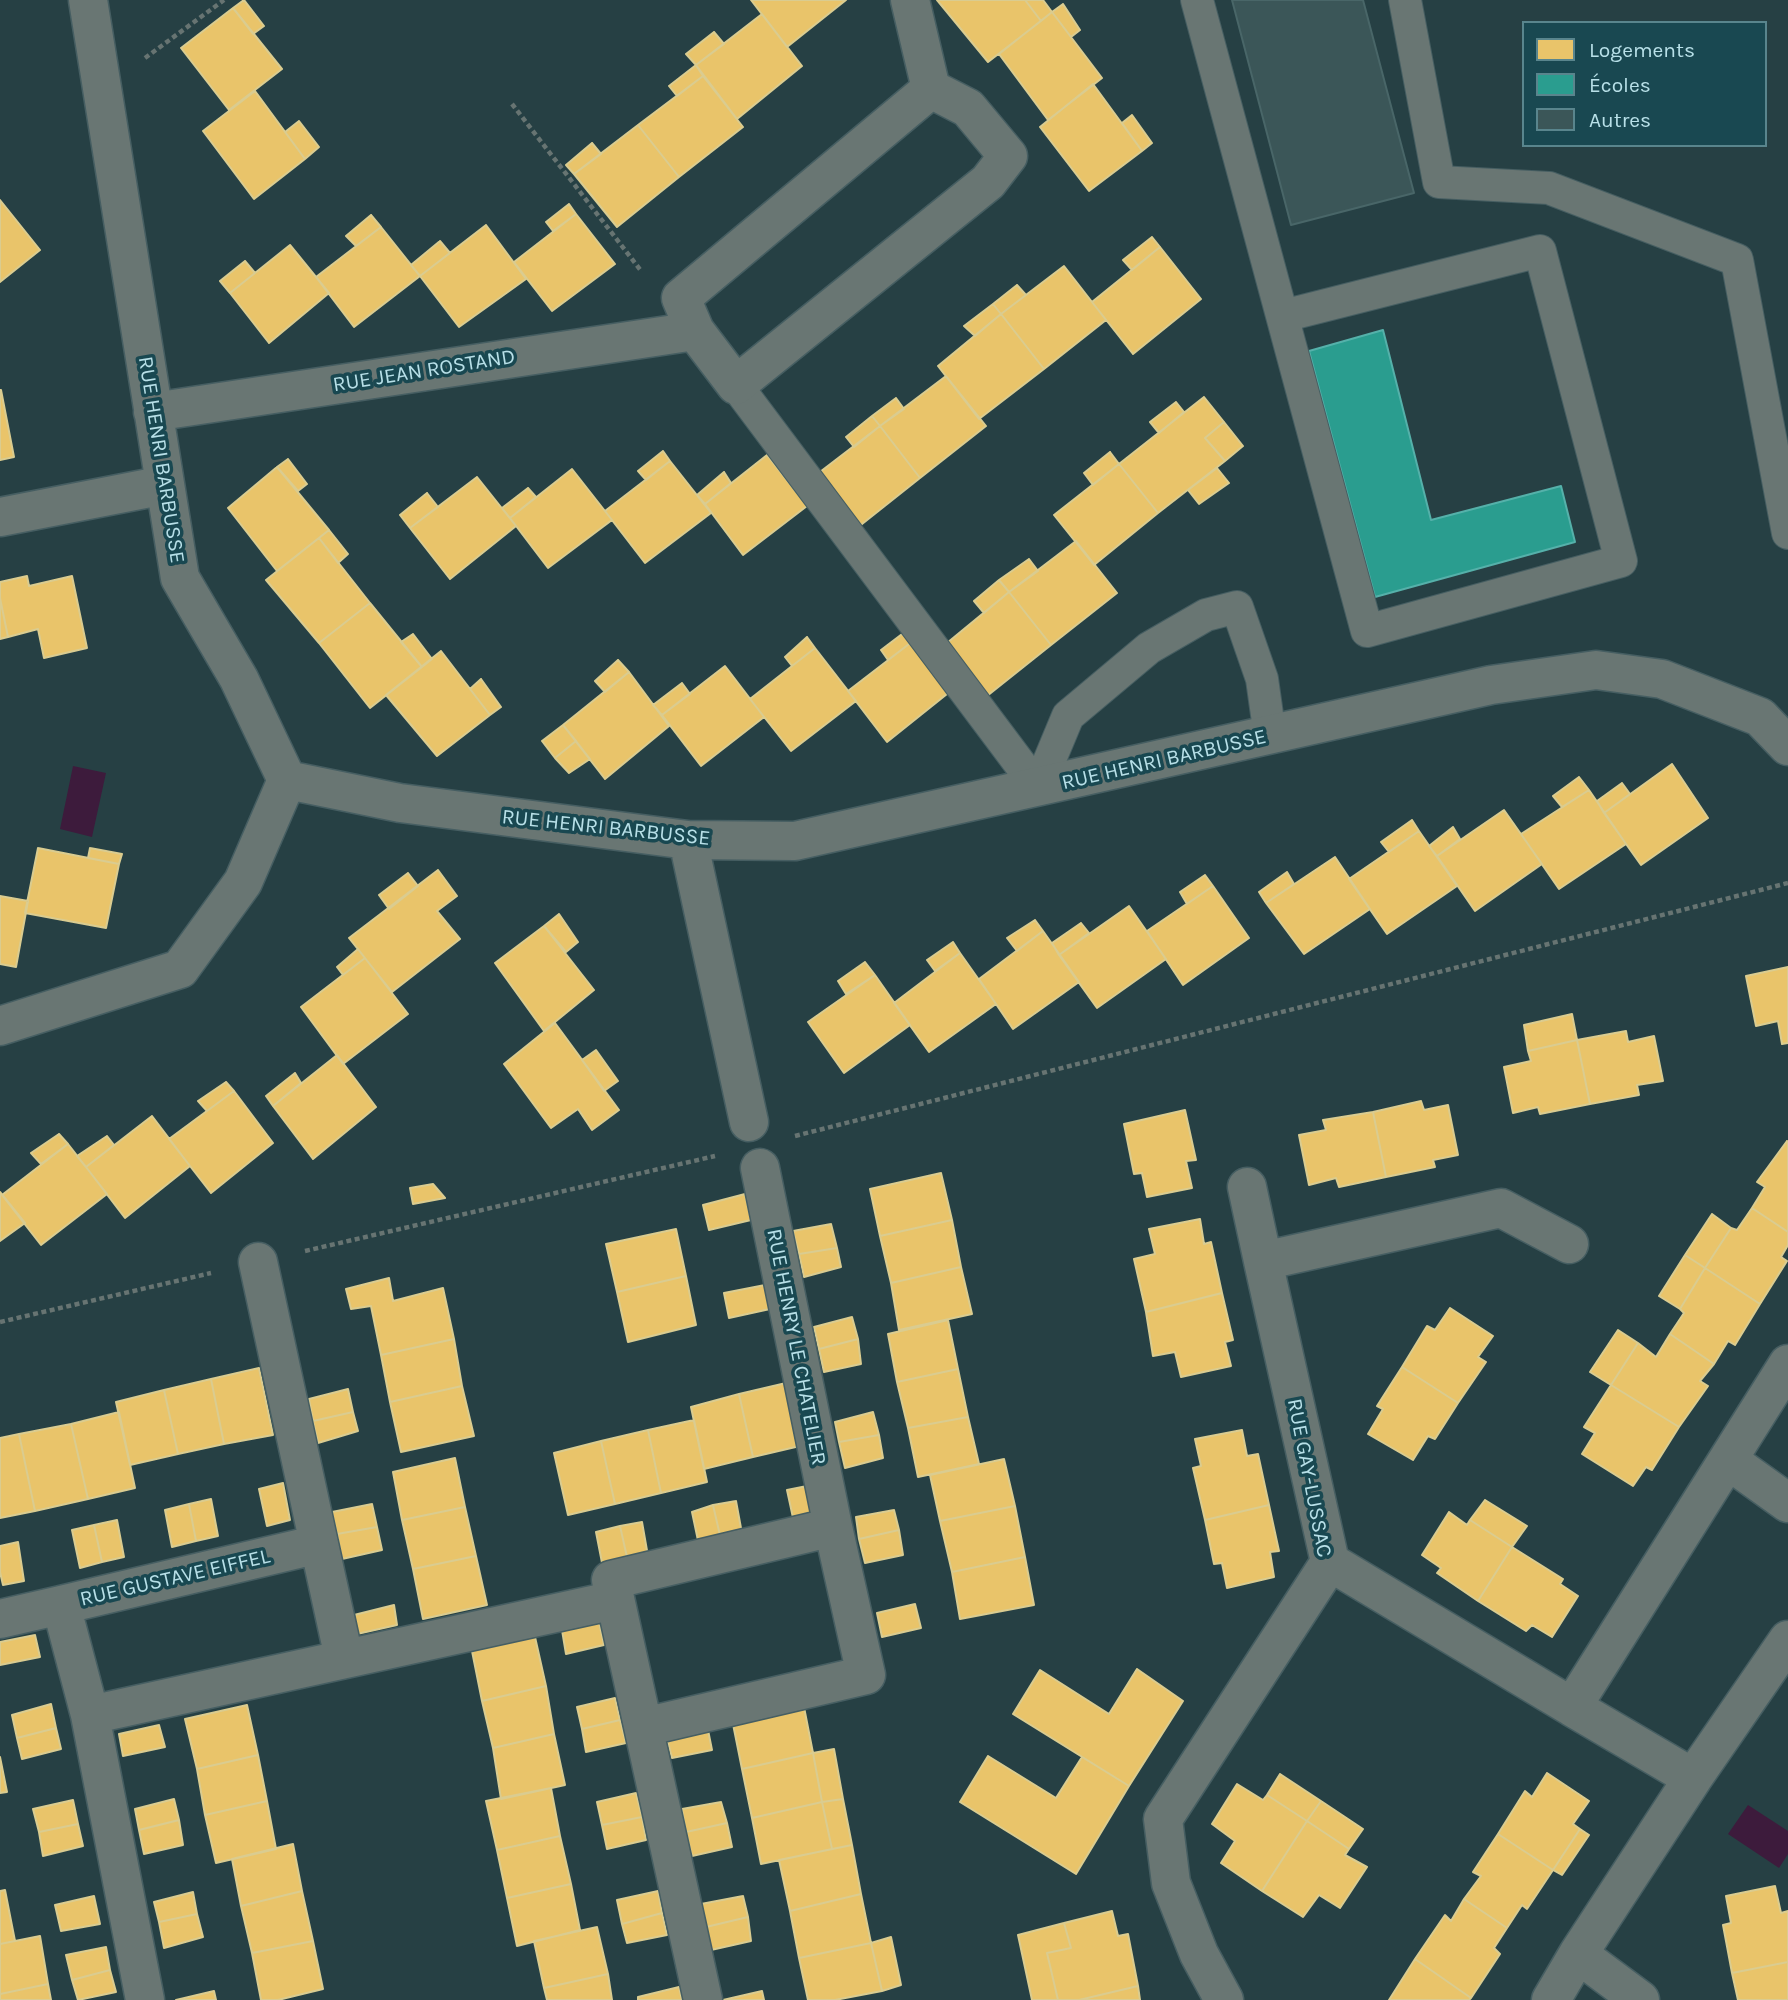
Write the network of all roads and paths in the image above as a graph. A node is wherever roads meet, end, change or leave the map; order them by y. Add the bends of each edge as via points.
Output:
1 (88, 0) edge
2 (224, 0) edge
3 (910, 0) edge
4 (1198, 0) edge
5 (1405, 0) edge
6 (931, 89) junction
7 (102, 90) junction
8 (512, 104) dead end
9 (688, 314) junction
10 (1283, 316) junction
11 (736, 385) junction
12 (153, 412) junction
13 (165, 485) junction
14 (0, 517) edge
15 (1788, 533) edge
16 (1270, 736) junction
17 (1788, 746) edge
18 (287, 780) junction
19 (1038, 788) junction
20 (688, 840) junction
21 (1788, 883) edge
22 (0, 1026) edge
23 (755, 1145) junction
24 (1247, 1187) dead end
25 (1569, 1244) dead end
26 (1263, 1261) junction
27 (258, 1262) junction
28 (0, 1322) edge
29 (1788, 1364) edge
30 (1728, 1460) junction
31 (1788, 1503) edge
32 (833, 1527) junction
33 (319, 1544) junction
34 (1330, 1562) junction
35 (615, 1600) junction
36 (61, 1605) junction
37 (0, 1619) edge
38 (1788, 1640) edge
39 (344, 1658) junction
40 (1572, 1707) junction
41 (90, 1715) junction
42 (644, 1727) junction
43 (1693, 1778) junction
44 (1578, 1954) junction
45 (145, 2000) edge
46 (703, 2000) edge
47 (1224, 2000) edge
48 (1551, 2000) edge
49 (1640, 2000) edge

1 - 7 street, RUE HENRI BARBUSSE
2 - 7 path
3 - 6 street
4 - 10 lane
5 - 15 lane via 1439,181 1549,188 1737,260
6 - 9 street
6 - 11 street via 968,108 1008,156 988,181
7 - 12 street, RUE HENRI BARBUSSE
8 - 9 path via 646,278
9 - 11 street
9 - 12 street, RUE JEAN ROSTAND
10 - 10 lane via 1367,631 1620,561 1540,251
11 - 19 lane
12 - 13 street, RUE HENRI BARBUSSE
13 - 14 street
13 - 18 street, RUE HENRI BARBUSSE via 180,578 240,679
16 - 17 street, RUE HENRI BARBUSSE via 1491,685 1596,670 1662,679 1760,717
16 - 19 street, RUE HENRI BARBUSSE
16 - 19 lane via 1262,679 1237,607 1206,615 1149,648 1068,716
18 - 20 street, RUE HENRI BARBUSSE via 400,803
18 - 22 street via 243,882 180,969
19 - 20 street, RUE HENRI BARBUSSE via 795,841
20 - 23 street, RUE HENRY LE CHATELIER
21 - 23 path
23 - 27 path
23 - 32 street, RUE HENRY LE CHATELIER
24 - 26 street, RUE GAY-LUSSAC
25 - 26 street via 1502,1208
26 - 34 street, RUE GAY-LUSSAC
27 - 28 path
27 - 33 street
29 - 30 street
30 - 31 street
30 - 40 street
32 - 35 street via 611,1580
32 - 42 street, RUE HENRY LE CHATELIER via 866,1675
33 - 36 street, RUE GUSTAVE EIFFEL
33 - 39 street
34 - 40 street
34 - 47 street, RUE GAY-LUSSAC via 1163,1819 1171,1883 1199,1954
35 - 39 street
35 - 42 street
36 - 37 street
36 - 41 street, RUE GUSTAVE EIFFEL
38 - 43 street
39 - 41 street
40 - 43 street
41 - 45 street, RUE GUSTAVE EIFFEL
42 - 46 street
43 - 44 street
44 - 48 street
44 - 49 street

